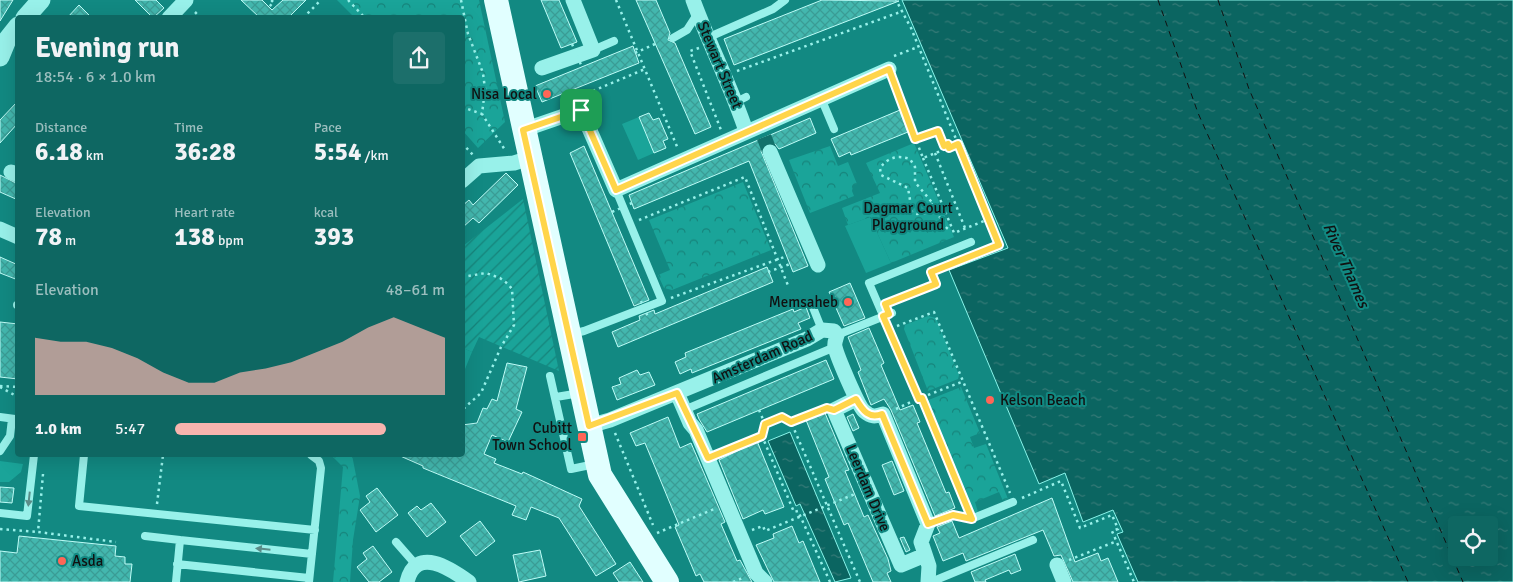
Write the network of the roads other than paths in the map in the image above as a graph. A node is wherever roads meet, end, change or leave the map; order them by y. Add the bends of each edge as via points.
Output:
1 (496, 0) edge
2 (573, 0) edge
3 (785, 0) edge
4 (186, 4) edge
5 (696, 7) edge
6 (173, 15) edge
7 (15, 30) edge
8 (673, 38) dead end
9 (614, 41) dead end
10 (708, 41) junction
11 (593, 50) junction
12 (0, 57) edge
13 (542, 68) dead end
14 (889, 69) road end
15 (821, 98) junction
16 (834, 129) dead end
17 (523, 130) junction
18 (746, 131) junction
19 (770, 152) tunnel mouth
20 (522, 160) junction
21 (465, 179) edge
22 (616, 190) junction
23 (0, 229) edge
24 (15, 236) edge
25 (971, 242) dead end
26 (818, 265) dead end
27 (812, 305) dead end
28 (888, 315) junction
29 (822, 330) junction
30 (570, 334) junction
31 (836, 341) junction
32 (550, 376) dead end
33 (582, 392) junction
34 (677, 393) junction
35 (556, 396) junction
36 (856, 399) junction
37 (919, 399) road end
38 (684, 410) junction
39 (0, 417) edge
40 (15, 419) edge
41 (599, 423) junction
42 (0, 435) edge
43 (4, 443) edge
44 (34, 457) edge
45 (84, 457) edge
46 (315, 457) edge
47 (597, 464) junction
48 (1013, 502) road end
49 (0, 513) edge
50 (928, 524) junction
51 (314, 530) junction
52 (145, 536) dead end
53 (180, 540) junction
54 (1033, 540) dead end
55 (396, 542) dead end
56 (312, 554) junction
57 (924, 555) junction
58 (177, 564) junction
59 (417, 566) junction
60 (1057, 566) road end
61 (309, 580) edge
62 (176, 582) edge
63 (407, 582) edge
64 (468, 582) edge
65 (667, 582) edge
66 (766, 582) edge
67 (930, 582) edge
68 (1064, 582) edge

1 - 17 main road
2 - 11 street
3 - 10 lane
4 - 6 street
5 - 8 lane via 687,30
5 - 10 street, Stewart Street
7 - 12 street
9 - 11 lane
10 - 18 street, Stewart Street via 724,75 741,100
11 - 13 street
14 - 15 street
15 - 16 lane
15 - 18 street via 762,131
17 - 20 main road
17 - 22 street via 581,110
18 - 22 street
19 - 26 street
20 - 21 street via 479,166
20 - 30 main road
22 - 30 lane via 662,301 584,332
23 - 24 street
25 - 28 lane via 869,283
27 - 29 lane
28 - 31 lane
28 - 37 lane
29 - 31 street, Amsterdam Road via 834,332
29 - 34 street, Amsterdam Road
30 - 33 main road
31 - 36 street, Amsterdam Road
31 - 38 lane
32 - 35 lane
33 - 35 lane
33 - 41 main road
34 - 38 street
34 - 41 street, Amsterdam Road
35 - 47 lane via 571,469
36 - 50 street, Amsterdam Road via 862,410 870,415 882,414
36 - 57 street, Leerdam Drive via 834,410 901,565
38 - 66 street via 708,458 756,573
39 - 40 lane
40 - 43 lane
41 - 47 main road
42 - 43 lane
44 -> 49 lane via 27,516
45 - 51 lane via 79,506
46 - 51 lane via 321,468
47 - 65 main road via 604,485
48 - 50 lane via 972,519 953,515
50 - 57 street via 921,542
51 - 56 lane
52 - 53 lane
56 -> 53 lane
53 - 58 lane
54 - 67 lane
55 - 59 lane
56 - 61 lane
57 - 67 street
58 - 61 lane
58 - 62 lane
59 - 63 street
59 - 64 street via 426,562 441,564
60 - 68 street

